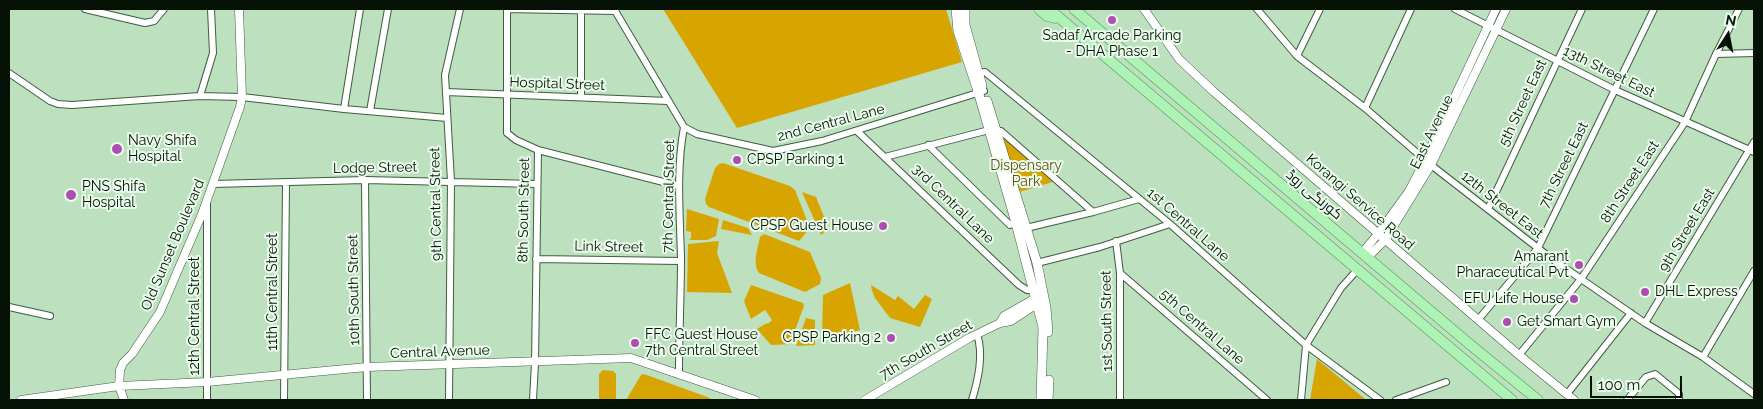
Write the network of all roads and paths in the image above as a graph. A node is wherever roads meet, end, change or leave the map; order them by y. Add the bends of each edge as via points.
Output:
1 (86, 9) edge
2 (164, 9) edge
3 (211, 9) edge
4 (240, 9) edge
5 (360, 9) edge
6 (388, 9) edge
7 (460, 9) edge
8 (507, 9) edge
9 (956, 9) edge
10 (965, 9) edge
11 (1039, 9) edge
12 (1049, 9) edge
13 (1074, 9) edge
14 (1144, 9) edge
15 (1257, 9) edge
16 (1320, 9) edge
17 (1411, 9) edge
18 (1456, 9) edge
19 (1496, 9) edge
20 (1506, 9) edge
21 (1582, 9) edge
22 (1654, 9) edge
23 (1739, 9) edge
24 (581, 10) junction
25 (614, 10) edge
26 (1063, 20) junction
27 (1488, 25) junction
28 (1496, 30) junction
29 (1754, 53) edge
30 (1716, 54) junction
31 (1297, 56) junction
32 (1556, 60) junction
33 (978, 72) junction
34 (9, 73) edge
35 (1615, 90) junction
36 (981, 91) junction
37 (446, 92) junction
38 (507, 95) junction
39 (200, 96) junction
40 (581, 96) junction
41 (242, 97) junction
42 (668, 100) junction
43 (1366, 108) junction
44 (344, 109) junction
45 (370, 112) junction
46 (446, 118) junction
47 (1685, 122) junction
48 (684, 127) junction
49 (857, 131) junction
50 (992, 131) junction
51 (1754, 142) edge
52 (928, 145) junction
53 (538, 150) junction
54 (1752, 151) edge
55 (885, 156) junction
56 (1428, 163) junction
57 (365, 180) junction
58 (451, 181) junction
59 (286, 183) junction
60 (213, 184) junction
61 (537, 184) junction
62 (679, 186) junction
63 (1139, 198) junction
64 (206, 202) junction
65 (1488, 209) junction
66 (1093, 212) junction
67 (1016, 223) junction
68 (1170, 224) junction
69 (1026, 228) junction
70 (1378, 234) junction
71 (1385, 240) junction
72 (1116, 241) junction
73 (1538, 248) junction
74 (1364, 255) junction
75 (536, 259) junction
76 (681, 261) junction
77 (1037, 263) junction
78 (1358, 269) junction
79 (1754, 271) edge
80 (1120, 273) junction
81 (1581, 279) junction
82 (1036, 298) junction
83 (9, 307) edge
84 (1631, 313) junction
85 (50, 316) dead end
86 (1478, 320) junction
87 (1645, 323) junction
88 (977, 334) junction
89 (1306, 345) junction
90 (1519, 355) junction
91 (1702, 357) junction
92 (535, 363) junction
93 (448, 364) junction
94 (367, 367) junction
95 (679, 373) junction
96 (285, 375) junction
97 (207, 382) junction
98 (1446, 382) dead end
99 (119, 386) junction
100 (1567, 394) junction
101 (1754, 394) edge
102 (46, 398) edge
103 (21, 400) edge
104 (124, 400) edge
105 (207, 400) edge
106 (284, 400) edge
107 (367, 400) edge
108 (449, 400) edge
109 (533, 400) edge
110 (755, 400) edge
111 (865, 400) edge
112 (972, 400) edge
113 (1041, 400) edge
114 (1048, 400) edge
115 (1120, 400) edge
116 (1267, 400) edge
117 (1301, 400) edge
118 (1380, 400) edge
119 (1396, 400) edge
120 (1512, 400) edge
121 (1538, 400) edge
122 (1574, 400) edge
123 (1627, 400) edge
124 (1679, 400) edge

1 - 2 street via 145,23 154,21
3 - 39 street via 213,53
4 - 41 street, Old Sunset Boulevard
5 - 44 street
6 - 45 street
7 - 37 street, 9th Central Street via 445,75
8 - 24 street
8 - 38 street, 8th South Street
9 - 36 main road via 958,31
10 - 33 main road via 965,25
11 - 26 main road via 1047,16
12 - 26 main road, کورنگی روڈ
13 - 74 main road, کورنگی روڈ
14 - 70 street, Korangi Service Road via 1179,59
15 - 31 street, 12th Street East
16 - 31 street
17 - 43 street
18 - 27 street, 13th Street East
19 - 27 street, East Avenue
20 - 28 street, East Avenue
21 - 32 street, 5th Street East
22 - 35 street, 7th Street East
23 - 30 street, 8th Street East
24 - 25 street
24 - 40 street
25 - 42 street, 7th Central Street
26 - 78 main road, کورنگی روڈ
27 - 28 street, 13th Street East
27 - 56 street, East Avenue
28 - 32 street, 13th Street East
28 - 56 street, East Avenue
29 - 30 street
30 - 47 street, 8th Street East
31 - 43 street, 12th Street East
32 - 35 street, 13th Street East
32 - 65 street, 5th Street East
33 - 36 main road
33 - 63 street, 1st Central Lane via 985,72
34 - 39 street via 50,102 58,104
35 - 47 street, 13th Street East
35 - 73 street, 7th Street East
36 - 49 street, 2nd Central Lane
36 - 50 main road
37 - 38 street, Hospital Street
37 - 46 street, 9th Central Street
38 - 40 street, Hospital Street
38 - 53 street, 8th South Street via 507,133
39 - 41 street
40 - 42 street, Hospital Street
41 - 44 street
41 - 60 street, Old Sunset Boulevard
42 - 48 street, 7th Central Street
43 - 56 street, 12th Street East
44 - 45 street
45 - 46 street
46 - 58 street, 9th Central Street
47 - 54 street, 13th Street East
47 - 81 street, 8th Street East
48 - 49 street, 2nd Central Lane via 697,134 773,151
48 - 62 street, 7th Central Street
49 - 55 street, 3rd Central Lane
50 - 52 street
50 - 66 street via 1001,131
50 - 67 main road
50 - 69 main road
51 - 54 street, 9th Street East
52 - 55 street
52 - 67 street via 1010,225
53 - 61 street, 8th South Street
53 - 62 street
54 - 87 street, 9th Street East
55 - 82 street, 3rd Central Lane
56 - 65 street, 12th Street East
56 - 70 street, East Avenue
56 - 71 street, East Avenue
57 - 58 street, Lodge Street
57 - 59 street, Lodge Street
57 - 94 street, 10th South Street
58 - 61 street, Lodge Street
58 - 93 street, 9th Central Street
59 - 60 street, Lodge Street
59 - 96 street, 11th Central Street
60 - 64 street, Old Sunset Boulevard
61 - 75 street, 8th South Street
62 - 76 street, 7th Central Street
63 - 66 street
63 - 68 street, 1st Central Lane
64 - 97 street, 12th Central Street
64 - 99 street, Old Sunset Boulevard via 160,312 120,370
65 - 73 street, 12th Street East
66 - 69 street
67 - 82 main road
68 - 72 street
68 - 89 street, 1st Central Lane
69 - 77 main road
70 - 71 street, Korangi Service Road
70 - 74 street, East Avenue
71 - 74 street, East Avenue
71 - 86 street, Korangi Service Road
72 - 77 street
72 - 80 street, 1st South Street
73 - 81 street, 12th Street East
73 - 86 street, 7th Street East
74 - 121 main road, کورنگی روڈ
75 - 76 street, Link Street
75 - 92 street, 8th South Street
76 - 95 street, 7th Central Street
77 - 114 main road via 1048,320
78 - 89 street via 1340,288
78 - 120 main road, کورنگی روڈ
79 - 91 street
80 - 115 street, 1st South Street
80 - 116 street, 5th Central Lane
81 - 84 street, 12th Street East
81 - 90 street, 8th Street East
82 - 88 street, 7th South Street via 1011,321
82 - 113 main road via 1043,327
83 - 85 street
84 - 87 street, 12th Street East
84 - 100 street
86 - 90 street, Korangi Service Road
87 - 91 street, 12th Street East
88 - 111 street, 7th South Street
88 - 112 street via 981,345 978,380
89 - 117 street
89 - 118 street, 1st Central Lane
90 - 100 street, Korangi Service Road
91 - 101 street, 12th Street East
92 - 93 street, Central Avenue
92 - 95 street, Central Avenue via 631,358
92 - 109 street, 8th South Street
93 - 94 street, Central Avenue
93 - 108 street, 9th Central Street
94 - 96 street, Central Avenue
94 - 107 street, 10th South Street
95 - 110 street, Central Avenue
96 - 97 street, Central Avenue
96 - 106 street, 11th Central Street
97 - 99 street, Central Avenue
97 - 105 street, 12th Central Street
98 - 119 street
99 - 102 street
99 - 104 street
100 - 122 street, Korangi Service Road
102 - 103 street
123 - 124 street via 1646,377 1655,374 1679,394

